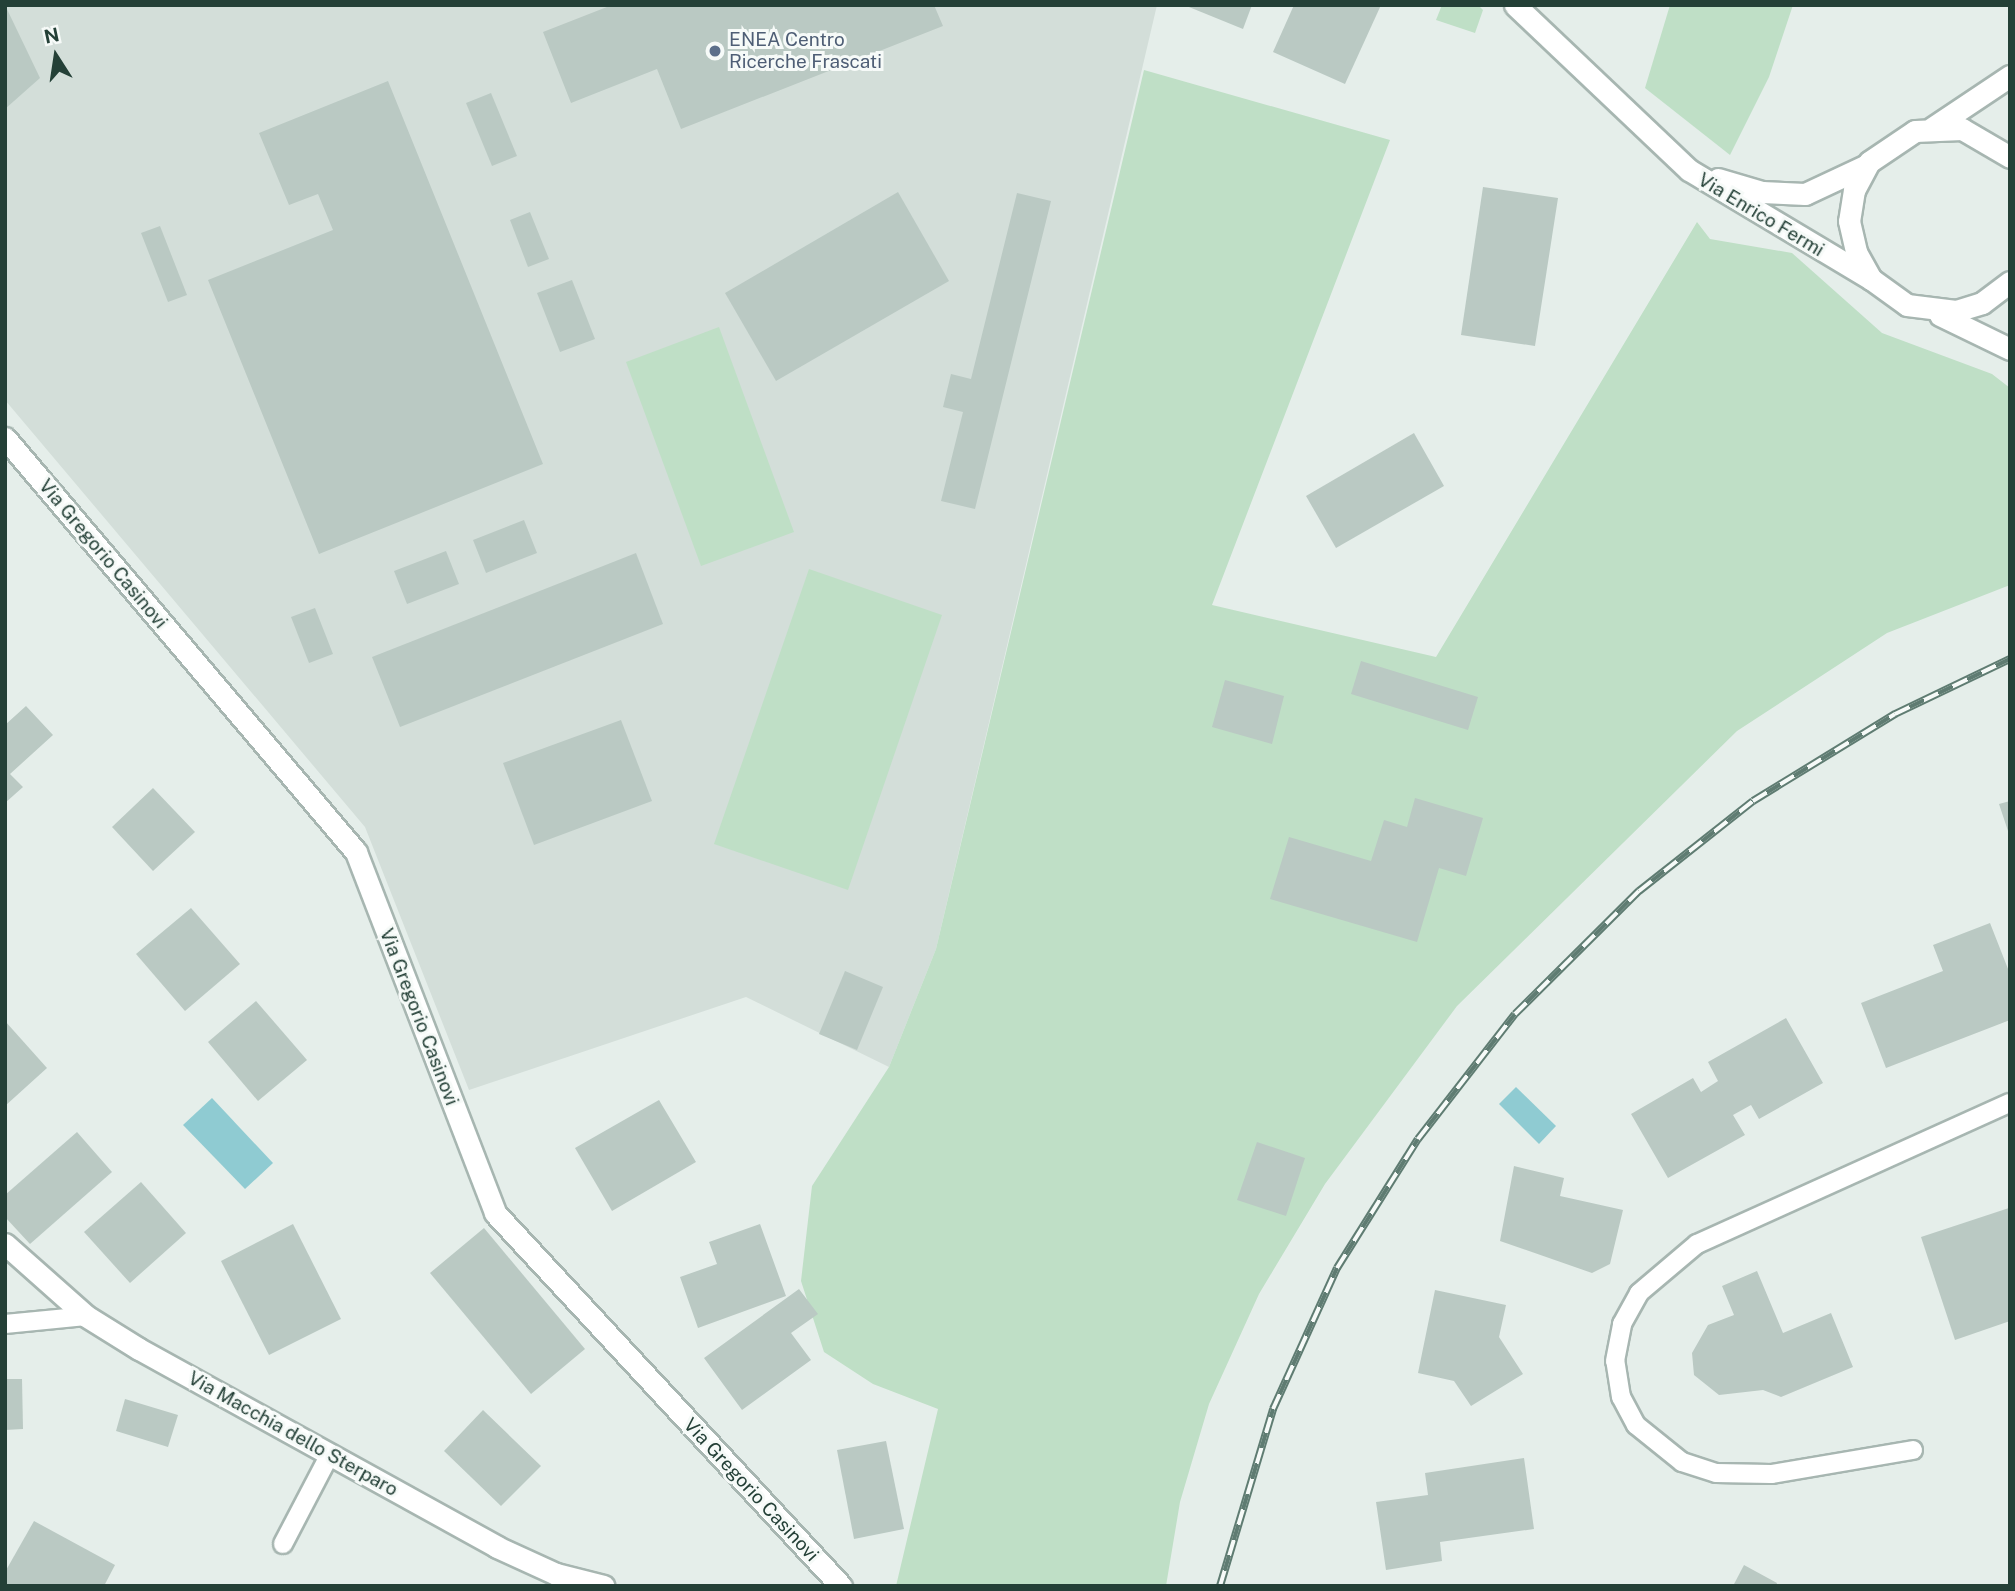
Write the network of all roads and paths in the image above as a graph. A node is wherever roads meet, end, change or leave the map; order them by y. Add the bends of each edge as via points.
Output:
1 (1515, 5) edge
2 (2010, 76) edge
3 (1932, 128) junction
4 (1656, 142) junction
5 (2010, 157) edge
6 (1869, 162) junction
7 (1871, 279) junction
8 (2010, 282) edge
9 (1928, 311) junction
10 (2010, 349) edge
11 (5, 438) edge
12 (2010, 1103) edge
13 (5, 1244) edge
14 (86, 1316) junction
15 (5, 1324) edge
16 (1913, 1450) dead end
17 (330, 1454) junction
18 (282, 1544) dead end
19 (604, 1586) edge
20 (841, 1586) edge

1 - 4 street, Via Enrico Fermi
2 - 3 street
3 - 5 street via 1962,129
3 - 6 street, Via Enrico Fermi via 1899,138
4 - 6 street, Via Enrico Fermi via 1716,178 1780,195 1829,188
4 - 7 street, Via Enrico Fermi via 1777,227
6 - 7 street via 1854,190 1849,221 1856,252
7 - 9 street, Via Enrico Fermi via 1887,295
8 - 9 street via 1982,303
9 - 10 street
11 - 20 street, Via Gregorio Casinovi via 356,852 495,1213
12 - 16 lane via 1697,1244 1639,1293 1622,1324 1615,1361 1621,1397 1636,1425 1682,1462 1716,1473 1771,1474
13 - 14 street, Via Macchia dello Sterparo
14 - 15 lane
14 - 17 street, Via Macchia dello Sterparo
17 - 18 lane
17 - 19 street, Via Macchia dello Sterparo via 536,1566

